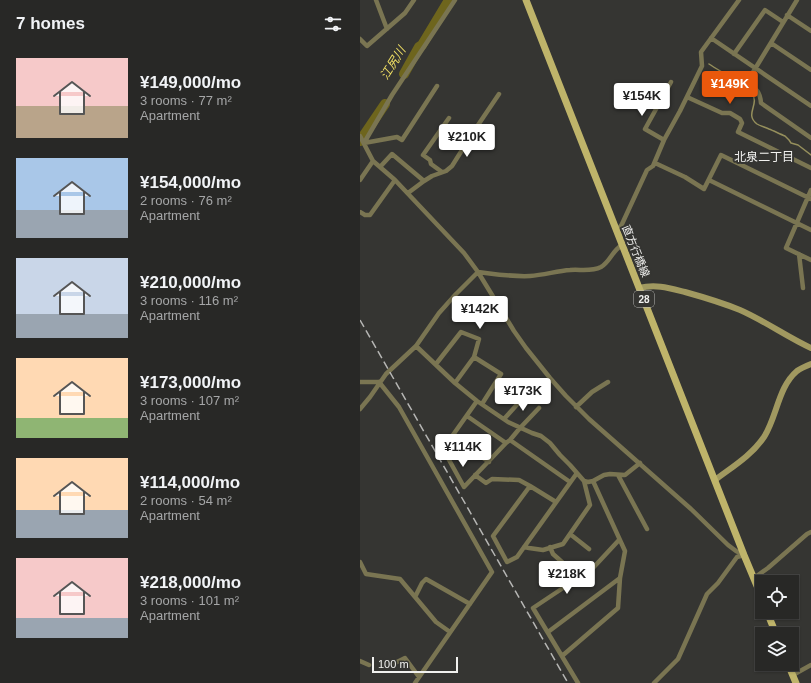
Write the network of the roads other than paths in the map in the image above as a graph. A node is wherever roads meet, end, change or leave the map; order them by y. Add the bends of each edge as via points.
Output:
1 (376, 0) edge
2 (407, 0) edge
3 (414, 0) edge
4 (455, 0) edge
5 (526, 0) edge
6 (739, 0) edge
7 (796, 0) edge
8 (409, 6) junction
9 (787, 15) junction
10 (784, 22) junction
11 (387, 29) junction
12 (811, 31) edge
13 (711, 38) junction
14 (360, 39) edge
15 (770, 43) junction
16 (734, 54) junction
17 (755, 68) junction
18 (811, 70) edge
19 (671, 82) dead end
20 (437, 86) dead end
21 (499, 94) dead end
22 (687, 97) junction
23 (811, 106) edge
24 (449, 118) dead end
25 (360, 136) edge
26 (811, 138) edge
27 (664, 140) junction
28 (364, 143) junction
29 (374, 161) junction
30 (655, 163) junction
31 (380, 167) junction
32 (811, 168) edge
33 (442, 172) junction
34 (360, 180) edge
35 (395, 180) junction
36 (710, 180) junction
37 (424, 181) junction
38 (811, 190) edge
39 (408, 194) junction
40 (809, 198) edge
41 (360, 212) edge
42 (797, 224) junction
43 (616, 229) junction
44 (811, 230) edge
45 (622, 245) junction
46 (799, 254) junction
47 (811, 260) edge
48 (478, 272) junction
49 (639, 288) junction
50 (803, 288) dead end
51 (416, 346) junction
52 (811, 348) edge
53 (474, 357) junction
54 (436, 364) junction
55 (811, 364) edge
56 (360, 382) edge
57 (379, 382) junction
58 (608, 382) dead end
59 (455, 383) junction
60 (522, 399) dead end
61 (477, 401) junction
62 (482, 404) junction
63 (576, 407) junction
64 (539, 408) dead end
65 (360, 409) edge
66 (467, 416) junction
67 (504, 419) junction
68 (520, 428) junction
69 (452, 437) junction
70 (508, 441) junction
71 (489, 462) junction
72 (640, 463) junction
73 (577, 473) junction
74 (475, 475) junction
75 (618, 475) junction
76 (715, 480) junction
77 (584, 481) junction
78 (594, 481) junction
79 (570, 482) junction
80 (530, 486) junction
81 (556, 502) junction
82 (647, 529) dead end
83 (811, 532) edge
84 (570, 534) junction
85 (619, 540) junction
86 (524, 547) junction
87 (550, 547) junction
88 (589, 549) dead end
89 (744, 555) junction
90 (360, 562) edge
91 (562, 562) dead end
92 (620, 578) junction
93 (754, 578) joint
94 (415, 597) junction
95 (470, 604) junction
96 (450, 632) junction
97 (548, 632) junction
98 (562, 656) junction
99 (360, 661) edge
100 (368, 665) dead end
101 (391, 665) dead end
102 (811, 665) edge
103 (791, 671) edge
104 (793, 675) junction
105 (419, 677) junction
106 (415, 683) edge
107 (578, 683) edge
108 (654, 683) edge
109 (796, 683) edge

1 - 11 street
2 - 8 street
3 - 8 street
4 - 28 street via 392,95
5 - 43 main road, 直方行橋線 / 28
6 - 13 street
7 - 9 street
8 - 11 street
9 - 10 street
9 - 12 street
10 - 15 street
10 - 16 street via 765,10
11 - 14 street via 367,46
13 - 16 street
13 - 22 street via 701,52 702,66
15 - 17 street
15 - 18 street
16 - 17 street
17 - 23 street
17 - 26 street via 747,82 759,92 761,103
19 - 27 street via 645,129
20 - 28 street via 402,140 397,137
21 - 33 street via 452,166
22 - 27 street
22 - 32 street via 722,113 730,113 742,123 738,132
24 - 33 street via 423,155
25 - 28 street
27 - 30 street
28 - 29 street
29 - 31 street
29 - 34 street
30 - 36 street via 704,189
30 - 43 street via 647,170 622,224
31 - 35 street
31 - 37 street via 392,154
33 - 37 street
35 - 39 street
35 - 41 street via 370,215 365,216
36 - 40 street via 721,155
36 - 42 street
37 - 39 street
38 - 40 street
39 - 48 street via 464,253
40 - 42 street
42 - 44 street
42 - 46 street via 786,248
43 - 45 main road, 直方行橋線 / 28
45 - 48 street via 606,263 591,270 570,270 532,276
45 - 49 main road, 直方行橋線 / 28
46 - 47 street
46 - 50 street
48 - 51 street via 439,313
48 - 63 street via 526,348
49 - 52 street via 660,287 740,310
49 - 76 main road, 直方行橋線 / 28
51 - 54 street
51 - 57 street
53 - 54 street via 479,339 461,332
53 - 59 street
53 - 62 street via 501,374
54 - 59 street
55 - 76 street via 798,371 785,386 768,429 759,443 741,461
56 - 57 street
57 - 65 street
57 - 95 street via 399,407 492,572
58 - 63 street
59 - 61 street
60 - 67 street
61 - 62 street
61 - 66 street
62 - 67 street
63 - 72 street
64 - 68 street
66 - 69 street
66 - 70 street
67 - 68 street
68 - 70 street
68 - 73 street via 545,439
69 - 71 street
69 - 74 street via 443,450 464,487
70 - 71 street
70 - 79 street
71 - 74 street
72 - 75 street via 625,475
72 - 89 street via 728,545
73 - 77 street
73 - 79 street
74 - 80 street via 486,483 492,479 519,480
75 - 78 street via 604,475
75 - 82 street
76 - 89 main road, 直方行橋線 / 28
77 - 78 street
77 - 84 street via 590,505
78 - 85 street
79 - 81 street
80 - 81 street
80 - 86 street via 493,536 507,562 517,557
81 - 86 street
83 - 93 street
84 - 87 street via 563,544
84 - 88 street
85 - 92 street via 625,551
85 - 97 street via 593,568 533,608
86 - 87 street via 543,550
87 - 91 street via 553,554
89 - 93 main road, 直方行橋線 / 28
89 - 108 street via 737,557 707,594 678,659
90 - 94 street via 366,574 400,579
92 - 97 street
92 - 98 street via 618,608
94 - 95 street via 426,579
94 - 96 street via 436,622
95 - 96 street
96 - 105 street
97 - 98 street
98 - 107 street
99 - 100 street
101 - 105 street via 405,658
102 - 104 street
103 - 104 main road
104 - 109 main road
105 - 106 street

